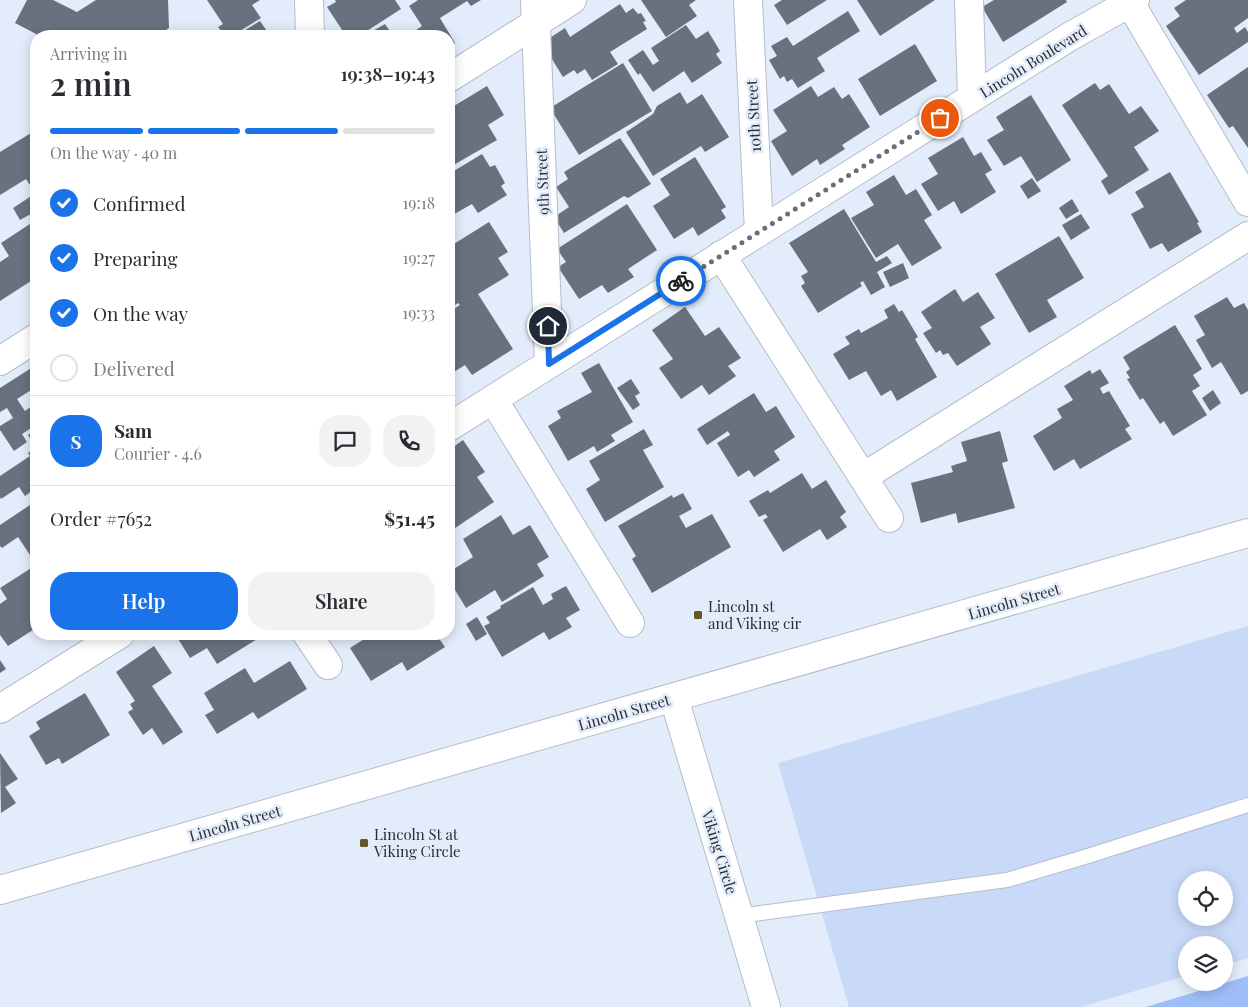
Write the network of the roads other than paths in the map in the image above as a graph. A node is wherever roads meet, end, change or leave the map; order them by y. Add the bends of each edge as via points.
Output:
1 (309, 0) edge
2 (572, 0) edge
3 (748, 0) edge
4 (969, 0) edge
5 (1132, 1) edge
6 (535, 12) edge
7 (310, 30) edge
8 (455, 73) edge
9 (972, 98) junction
10 (1248, 202) edge
11 (759, 232) junction
12 (1248, 236) edge
13 (721, 255) junction
14 (30, 342) edge
15 (0, 361) edge
16 (549, 364) junction
17 (493, 399) junction
18 (455, 423) edge
19 (863, 477) junction
20 (889, 518) dead end
21 (1248, 533) edge
22 (630, 623) dead end
23 (109, 640) edge
24 (311, 640) edge
25 (328, 665) dead end
26 (674, 698) junction
27 (0, 709) edge
28 (1248, 805) edge
29 (0, 890) edge
30 (739, 916) junction
31 (766, 1007) edge

1 - 7 street
2 - 6 street
3 - 11 street, 10th Street
4 - 9 street
5 - 9 street, Lincoln Boulevard
5 - 10 street
6 - 8 street
6 - 16 street, 9th Street
9 - 11 street, Lincoln Boulevard
11 - 13 street, Lincoln Boulevard
12 - 19 street
13 - 16 street, Lincoln Boulevard
13 - 19 street
14 - 15 street
16 - 17 street, Lincoln Boulevard
17 - 18 street, Lincoln Boulevard
17 - 22 street
19 - 20 street
21 - 26 street, Lincoln Street
23 - 27 street
24 - 25 street
26 - 29 street, Lincoln Street
26 - 30 street, Viking Circle
28 - 30 lane via 1007,880
30 - 31 street, Viking Circle

